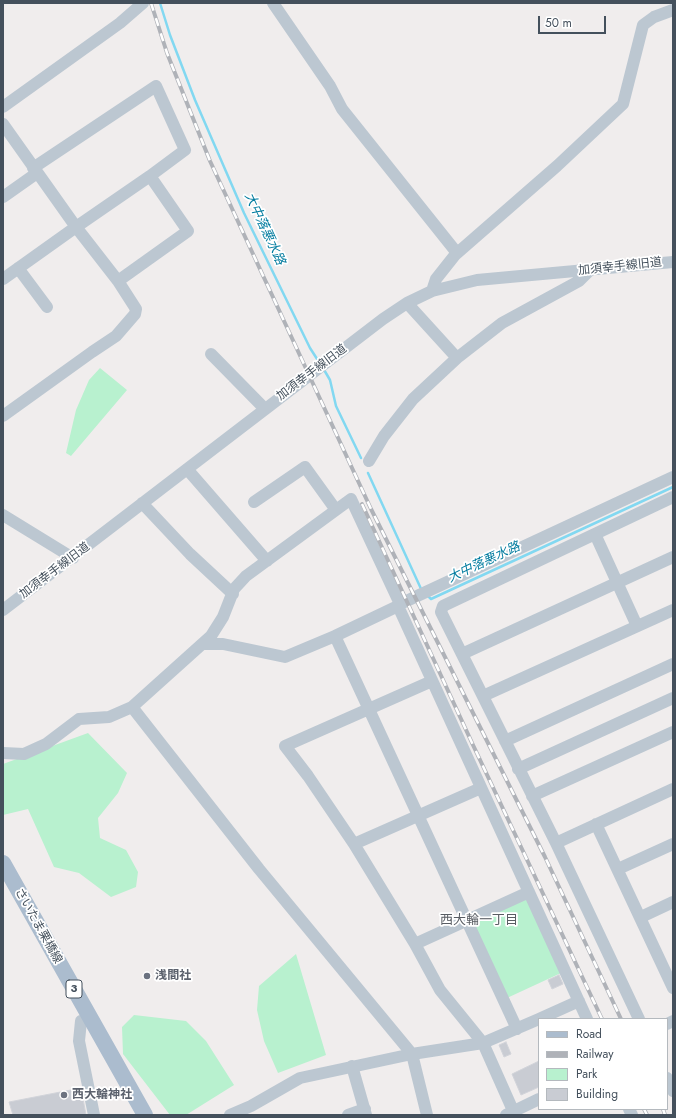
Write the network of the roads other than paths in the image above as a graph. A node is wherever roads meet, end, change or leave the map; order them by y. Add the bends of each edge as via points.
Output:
1 (143, 3) edge
2 (273, 3) edge
3 (673, 10) edge
4 (3, 107) edge
5 (3, 124) edge
6 (35, 170) junction
7 (150, 176) junction
8 (3, 197) edge
9 (76, 227) junction
10 (457, 253) junction
11 (673, 262) edge
12 (18, 268) junction
13 (589, 271) junction
14 (3, 279) edge
15 (118, 281) junction
16 (432, 291) junction
17 (407, 303) junction
18 (47, 307) dead end
19 (211, 354) dead end
20 (457, 358) junction
21 (265, 409) junction
22 (3, 416) edge
23 (369, 461) dead end
24 (187, 469) junction
25 (673, 477) edge
26 (673, 498) edge
27 (254, 502) dead end
28 (142, 503) junction
29 (336, 510) junction
30 (3, 515) edge
31 (595, 534) junction
32 (673, 557) edge
33 (73, 558) junction
34 (267, 561) junction
35 (617, 582) junction
36 (233, 594) junction
37 (399, 605) junction
38 (3, 610) edge
39 (673, 610) edge
40 (637, 626) junction
41 (335, 636) junction
42 (202, 644) junction
43 (462, 654) junction
44 (673, 664) edge
45 (432, 681) junction
46 (483, 696) junction
47 (673, 698) edge
48 (132, 707) junction
49 (368, 708) junction
50 (673, 732) edge
51 (505, 741) junction
52 (3, 753) edge
53 (518, 769) junction
54 (481, 788) junction
55 (673, 789) edge
56 (532, 796) junction
57 (418, 816) junction
58 (596, 824) junction
59 (556, 843) junction
60 (354, 844) junction
61 (673, 844) edge
62 (3, 863) edge
63 (618, 869) junction
64 (3, 885) edge
65 (529, 892) junction
66 (673, 902) edge
67 (641, 918) junction
68 (466, 920) junction
69 (415, 944) junction
70 (668, 962) edge
71 (673, 988) edge
72 (579, 1001) junction
73 (541, 1018) edge
74 (587, 1018) edge
75 (638, 1018) edge
76 (538, 1019) edge
77 (81, 1021) junction
78 (517, 1029) junction
79 (483, 1043) junction
80 (412, 1054) junction
81 (352, 1066) junction
82 (538, 1100) edge
83 (253, 1110) edge
84 (366, 1112) edge
85 (511, 1114) edge
86 (94, 1115) edge
87 (133, 1115) edge
88 (145, 1115) edge
89 (230, 1115) edge
90 (348, 1115) edge
91 (427, 1115) edge

1 - 4 street via 120,23
2 - 10 street via 330,86 342,109
3 - 10 street via 654,17 643,25 623,104 557,166
5 - 6 street
6 - 7 street via 156,86 185,150
6 - 8 street
6 - 9 street
7 - 9 street
7 - 15 street via 188,230
9 - 12 street
9 - 15 street
10 - 16 street via 436,279
11 - 13 street, 加須幸手線旧道
12 - 14 street
12 - 18 street
13 - 16 street, 加須幸手線旧道 via 477,280
13 - 20 street via 579,281 502,323
15 - 22 street via 136,309 135,314 116,336
16 - 17 street, 加須幸手線旧道
17 - 20 street
17 - 21 street, 加須幸手線旧道
19 - 21 street
20 - 23 street via 412,399
21 - 24 street, 加須幸手線旧道
24 - 28 street, 加須幸手線旧道
24 - 34 street
25 - 37 street
26 - 31 street
27 - 29 street via 305,467
28 - 33 street, 加須幸手線旧道
28 - 36 street via 190,554
29 - 34 street
29 - 37 street via 351,499
30 - 33 street
31 - 35 street
31 - 43 street via 443,606 441,612
32 - 35 street
33 - 38 street, 加須幸手線旧道
34 - 36 street via 246,576
35 - 40 street
35 - 43 street
36 - 42 street via 215,630
37 - 41 street
37 - 45 street
39 - 40 street
40 - 46 street
41 - 42 street via 285,657 223,644
41 - 49 street
42 - 48 street
43 - 46 street
44 - 51 street
45 - 49 street
45 - 54 street
46 - 51 street
47 - 53 street
48 - 52 street via 109,717 78,719 46,744 24,754
48 - 80 street via 264,875
49 - 57 street
49 - 60 street via 285,746
50 - 56 street
51 - 53 street
53 - 56 street
54 - 57 street
54 - 65 street
55 - 58 street
56 - 59 street
57 - 60 street
57 - 68 street
58 - 59 street
58 - 63 street
59 - 75 street
60 - 69 street
61 - 63 street
62 - 88 main road, さいたま栗橋線 / 3
63 - 67 street
64 - 77 main road, さいたま栗橋線 / 3
65 - 68 street
65 - 72 street
66 - 67 street
67 - 70 street
68 - 69 street
68 - 78 street
69 - 79 street via 440,990
70 - 71 street
72 - 73 street
72 - 74 street
76 - 78 street
77 - 86 street via 79,1041
77 - 87 main road, さいたま栗橋線 / 3
78 - 79 street
79 - 80 street
79 - 85 street
80 - 81 street
80 - 91 street
81 - 83 street via 300,1078
81 - 84 street
82 - 85 street
83 - 89 street
84 - 90 street

